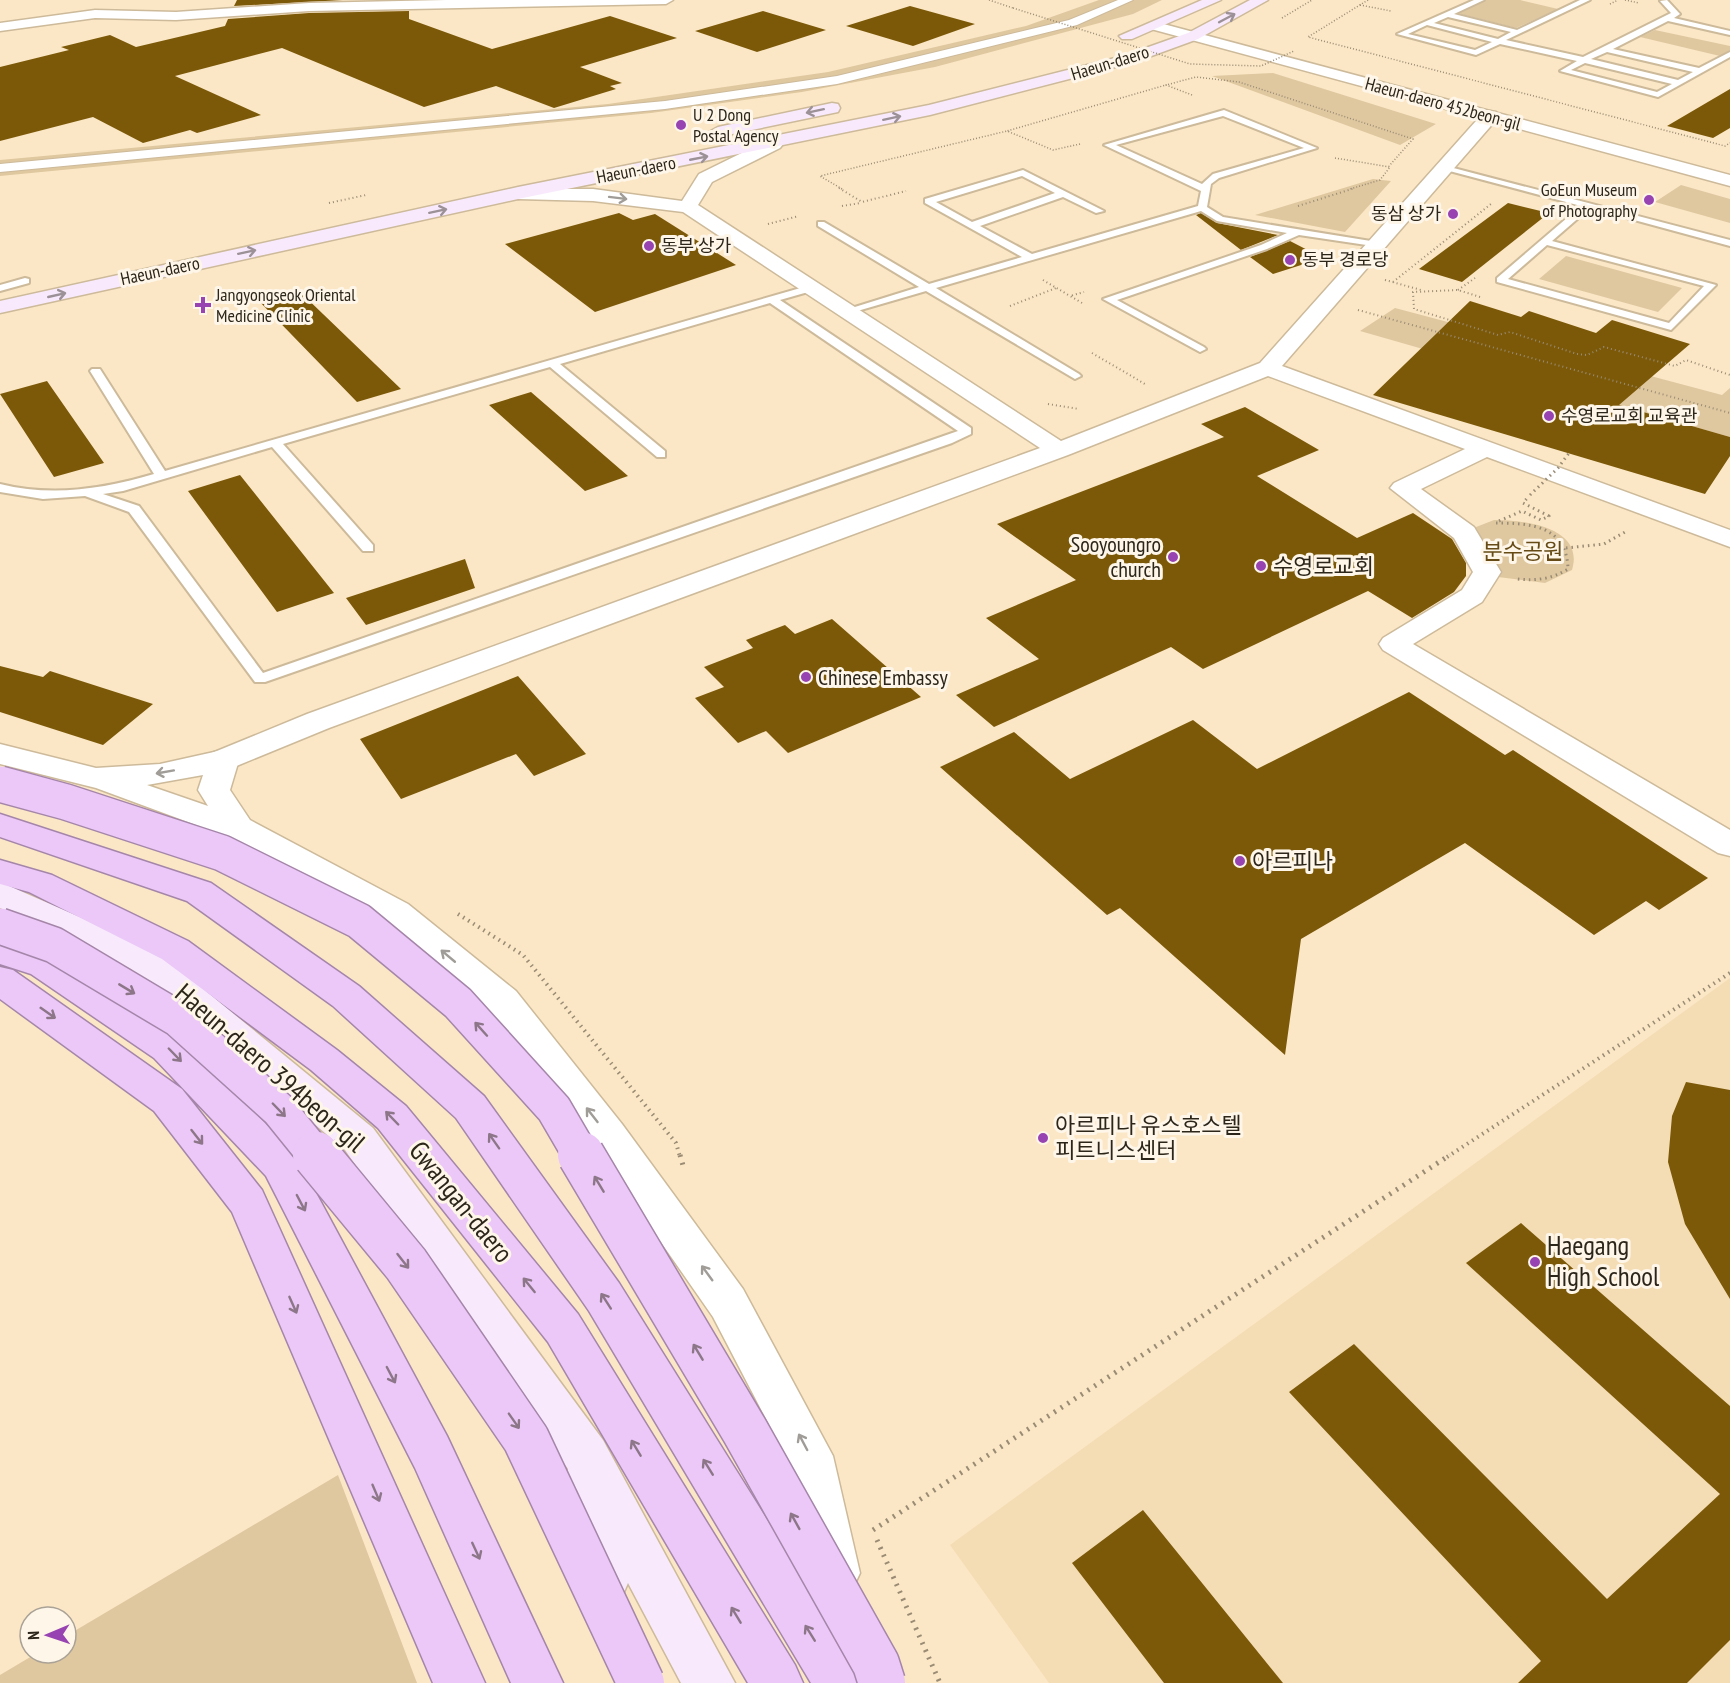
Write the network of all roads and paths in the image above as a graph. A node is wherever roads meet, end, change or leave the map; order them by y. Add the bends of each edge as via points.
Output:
1 (666, 0) edge
2 (989, 0) edge
3 (1127, 0) edge
4 (1214, 0) edge
5 (1261, 0) edge
6 (1312, 0) edge
7 (1368, 0) edge
8 (1480, 0) edge
9 (1570, 0) edge
10 (1663, 0) edge
11 (1583, 1) edge
12 (1446, 14) junction
13 (1666, 18) junction
14 (1274, 22) dead end
15 (1426, 23) junction
16 (1156, 26) junction
17 (0, 27) edge
18 (1518, 32) junction
19 (1730, 33) edge
20 (1193, 36) junction
21 (1112, 41) dead end
22 (1499, 41) junction
23 (1287, 45) dead end
24 (1605, 49) junction
25 (1730, 54) edge
26 (1584, 60) junction
27 (1700, 71) junction
28 (1679, 83) junction
29 (1166, 85) junction
30 (1197, 97) dead end
31 (851, 104) dead end
32 (1490, 116) junction
33 (1007, 131) junction
34 (699, 136) dead end
35 (1730, 143) edge
36 (774, 144) junction
37 (1080, 144) dead end
38 (1329, 157) dead end
39 (1389, 167) junction
40 (1445, 167) junction
41 (0, 168) edge
42 (1730, 181) edge
43 (1205, 189) dead end
44 (908, 190) dead end
45 (518, 193) junction
46 (1064, 193) junction
47 (1498, 199) dead end
48 (1588, 205) junction
49 (688, 207) junction
50 (1202, 208) junction
51 (1291, 208) dead end
52 (1099, 211) dead end
53 (808, 214) dead end
54 (766, 224) dead end
55 (821, 224) dead end
56 (972, 225) junction
57 (1297, 232) junction
58 (1545, 242) junction
59 (1730, 243) edge
60 (1377, 245) junction
61 (1031, 258) junction
62 (46, 276) dead end
63 (1477, 276) dead end
64 (1384, 280) dead end
65 (1393, 283) junction
66 (0, 287) edge
67 (811, 288) junction
68 (928, 288) junction
69 (1057, 288) dead end
70 (1458, 290) dead end
71 (1426, 291) dead end
72 (771, 299) junction
73 (1362, 302) dead end
74 (0, 307) edge
75 (847, 311) junction
76 (1018, 311) dead end
77 (1200, 349) dead end
78 (1089, 351) dead end
79 (552, 363) junction
80 (1268, 368) junction
81 (96, 371) dead end
82 (1075, 376) dead end
83 (1149, 386) dead end
84 (1046, 404) dead end
85 (1089, 411) dead end
86 (1730, 413) edge
87 (276, 444) junction
88 (1485, 449) junction
89 (1059, 450) junction
90 (1569, 453) dead end
91 (661, 454) dead end
92 (162, 476) junction
93 (0, 488) edge
94 (86, 492) junction
95 (1522, 511) dead end
96 (1496, 522) dead end
97 (1630, 530) dead end
98 (1730, 539) edge
99 (368, 548) dead end
100 (1566, 548) junction
101 (1509, 577) dead end
102 (0, 754) edge
103 (223, 760) junction
104 (96, 778) junction
105 (0, 784) edge
106 (0, 825) edge
107 (238, 828) junction
108 (1730, 845) edge
109 (0, 872) edge
110 (0, 894) edge
111 (0, 926) edge
112 (0, 951) edge
113 (1730, 973) edge
114 (0, 980) edge
115 (587, 1456) junction
116 (459, 1683) edge
117 (537, 1683) edge
118 (618, 1683) edge
119 (641, 1683) edge
120 (709, 1683) edge
121 (777, 1683) edge
122 (840, 1683) edge
123 (859, 1683) edge
124 (882, 1683) edge
125 (940, 1683) edge

1 - 17 street via 309,7 176,16 95,14
2 - 23 path, bridge via 1190,64 1262,66 1294,51
3 - 41 street via 1073,23 837,80 665,105
4 - 16 main road, Haeun-daero
20 -> 5 main road, Haeun-daero
6 - 14 path
7 - 35 path via 1308,37 1725,146
8 - 12 lane
9 - 11 lane
10 - 13 lane via 1676,14
11 - 18 lane
12 - 15 lane
12 - 18 lane
13 - 19 lane
13 - 24 lane
15 - 22 lane
15 - 22 lane via 1401,34 1476,53
16 - 20 street, Haeun-daero 452beon-gil
16 - 21 main road, Haeun-daero
18 - 22 lane
20 - 32 street, Haeun-daero 452beon-gil
36 -> 20 main road, Haeun-daero via 1051,80 1129,59
22 - 26 lane
24 - 26 lane
24 - 27 lane
25 - 27 lane
26 - 28 lane
26 - 28 lane via 1564,71 1658,95
27 - 28 lane
29 - 30 path
29 - 33 path
29 - 39 path via 1196,77 1239,82 1413,139
31 -> 34 main road, Haeun-daero
32 - 40 street
32 - 42 street, Haeun-daero 452beon-gil
33 - 37 path via 1053,150
33 - 44 path via 820,176 862,202
45 -> 36 main road, Haeun-daero
36 - 49 street via 705,178
38 - 39 path
39 - 51 path via 1380,180
40 - 48 lane
40 - 60 street
43 - 50 lane via 1108,145 1224,113 1313,148 1216,176 1207,183
45 -> 49 street via 593,195
74 -> 45 main road, Haeun-daero
46 - 52 lane
46 - 56 lane
46 - 56 lane via 1023,173 928,201
47 - 65 path
48 - 58 lane
48 - 59 lane
49 - 67 street
50 - 57 lane via 1220,219
50 - 61 lane
53 - 54 path
55 - 68 lane
56 - 61 lane
57 - 60 lane
57 - 77 lane via 1264,247 1108,299
58 - 58 lane via 1501,280 1671,327 1711,285
60 - 80 street
61 - 68 lane
62 - 66 main road
63 - 70 path
64 - 65 path
65 - 71 path
67 - 72 lane
67 - 75 street
68 - 75 lane
68 - 82 lane
69 - 76 path via 1008,305
72 - 79 lane
72 - 94 lane via 967,430 925,448 260,679 134,509
73 - 86 path via 1358,309
75 - 89 street
78 - 83 path
79 - 87 lane
79 - 91 lane
80 - 88 street
80 - 89 street
81 - 92 lane
84 - 85 path
87 - 92 lane
87 - 99 lane
88 - 98 street
88 - 108 street via 1403,488 1465,533 1487,572 1472,596 1393,644
89 - 103 street via 329,717
90 - 95 path, bridge via 1523,503 1550,516 1541,520
92 - 94 lane
93 - 94 lane via 32,494
96 - 100 path via 1534,525 1550,532
97 - 100 path via 1604,544
100 - 101 path via 1570,557 1568,569 1558,576 1541,580
102 - 104 street
103 -> 104 street via 160,774
103 - 107 street via 214,790
104 - 107 street
124 -> 105 highway, bridge via 876,1664 750,1441 554,1109 458,1004 359,921 222,853
122 -> 106 highway via 604,1297 470,1107 346,996 199,892
123 -> 107 street via 810,1456 728,1303 608,1135 503,1001 396,913
121 -> 109 highway, Gwangan-daero via 563,1328 392,1117 324,1060 175,950 40,883
110 - 115 main road, Haeun-daero 394beon-gil via 144,960 359,1139
111 -> 119 highway, bridge via 54,945 178,1019 279,1110 406,1264 526,1439
112 -> 117 highway via 44,965 167,1047 280,1164 431,1452
113 - 125 path via 873,1531
114 -> 116 highway via 168,1100 248,1202
115 - 118 main road, Haeun-daero 394beon-gil
115 - 120 main road, Haeun-daero 394beon-gil

